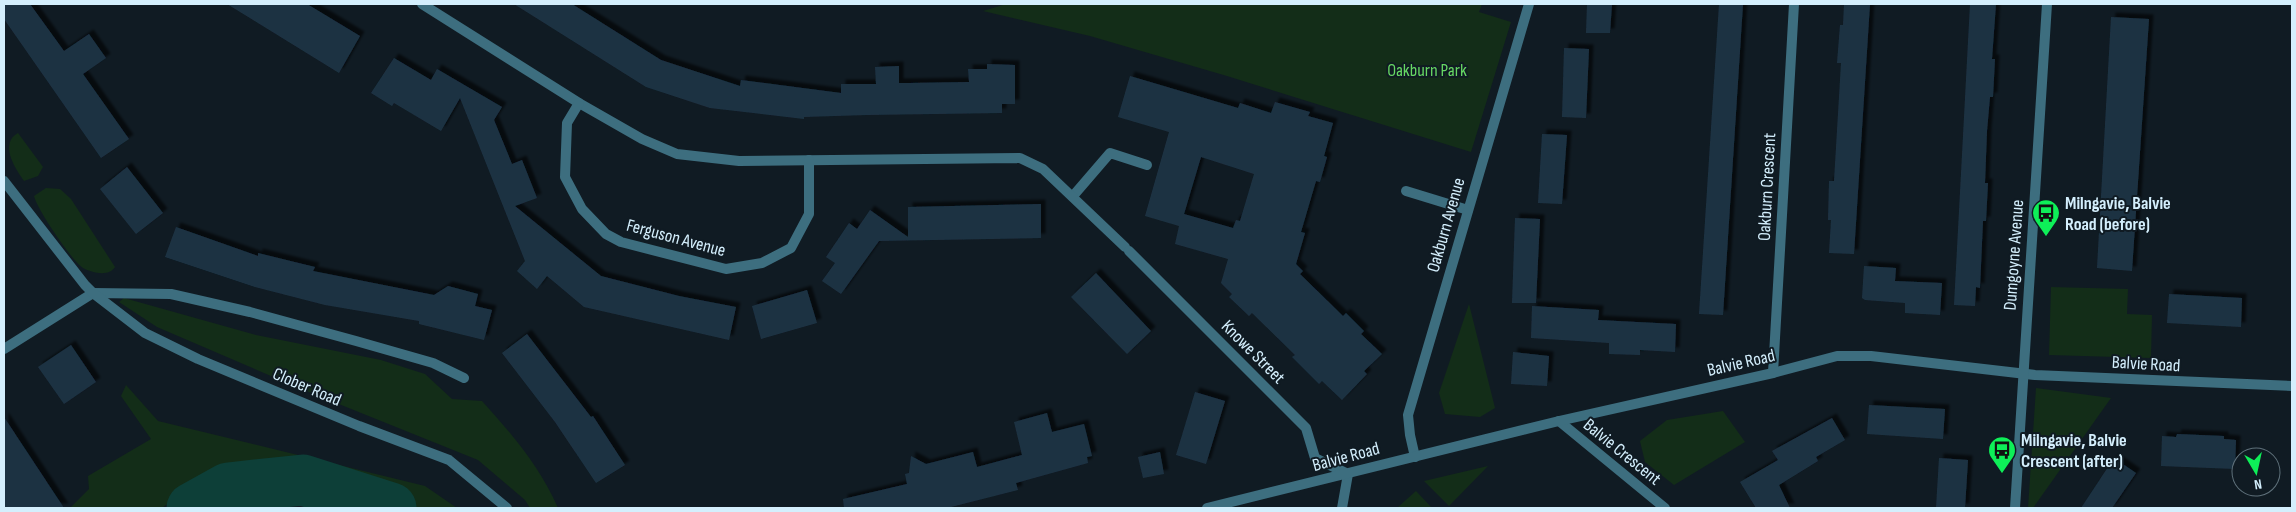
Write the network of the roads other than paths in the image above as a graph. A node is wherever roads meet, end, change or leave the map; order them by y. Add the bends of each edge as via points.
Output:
1 (422, 4) edge
2 (1529, 4) edge
3 (1794, 4) edge
4 (2046, 4) edge
5 (579, 103) junction
6 (809, 160) junction
7 (1147, 165) dead end
8 (6, 188) edge
9 (1406, 190) dead end
10 (1074, 196) junction
11 (1468, 210) junction
12 (92, 294) junction
13 (4, 350) edge
14 (1773, 373) junction
15 (2023, 374) junction
16 (464, 378) dead end
17 (2292, 386) edge
18 (1559, 421) junction
19 (1415, 456) junction
20 (1348, 474) junction
21 (507, 508) edge
22 (1208, 508) edge
23 (1342, 508) edge
24 (1665, 508) edge
25 (2015, 508) edge

1 - 5 street
2 - 11 street, Oakburn Avenue
3 - 14 street, Oakburn Crescent
4 - 15 street, Dumgoyne Avenue
5 - 6 street via 642,140 677,154 739,161
5 - 6 street, Ferguson Avenue via 568,123 565,177 582,209 606,234 621,242 726,269 762,263 791,248 809,214
6 - 10 street via 1020,158 1043,169
7 - 10 street via 1110,153
8 - 12 street, Clober Road
9 - 11 street
10 - 20 street, Knowe Street via 1306,428 1315,458
11 - 19 street, Oakburn Avenue via 1408,415
12 - 13 street
12 - 16 street via 171,294 250,312 433,363
12 - 21 street, Clober Road via 145,333 198,358 449,460
14 - 15 street, Balvie Road via 1837,356 1871,356
14 - 18 street, Balvie Road
15 - 17 street, Balvie Road
15 - 25 street, Dumgoyne Avenue
18 - 19 street, Balvie Road
18 - 24 street, Balvie Crescent
19 - 20 street, Balvie Road
20 - 22 street, Balvie Road
20 - 23 street

